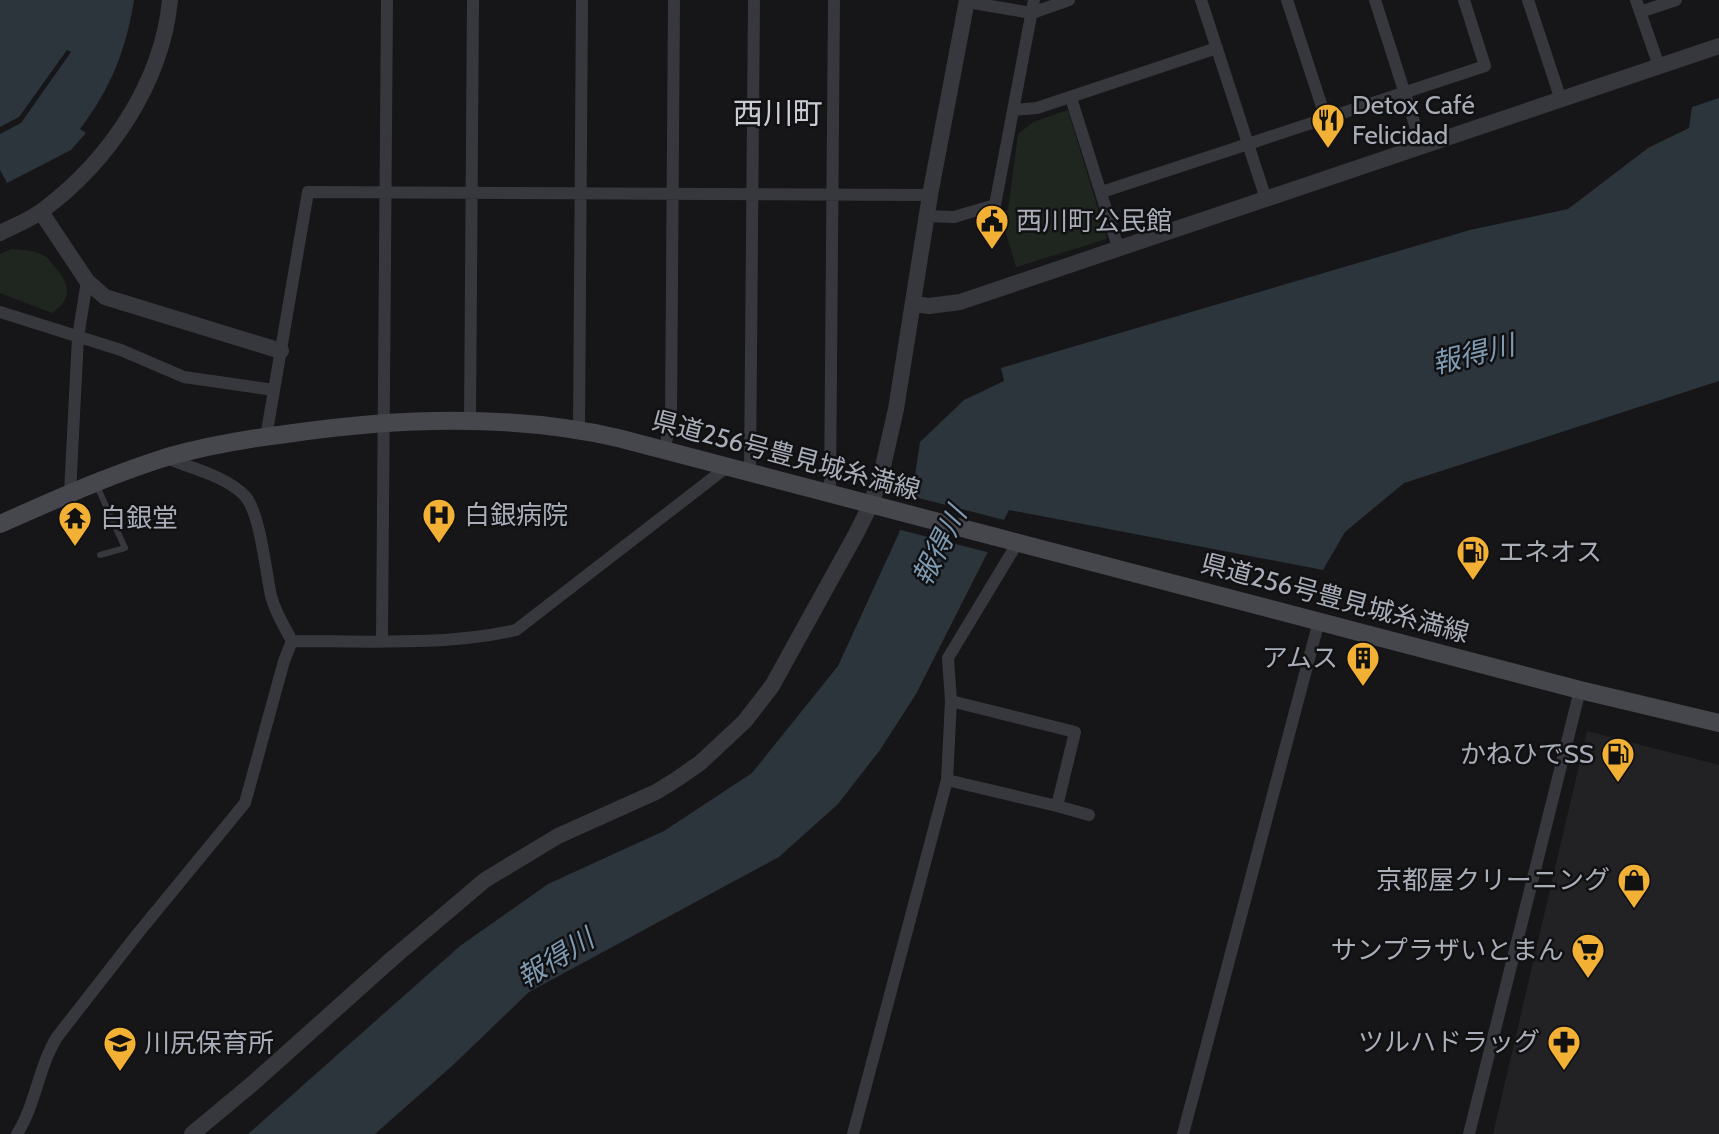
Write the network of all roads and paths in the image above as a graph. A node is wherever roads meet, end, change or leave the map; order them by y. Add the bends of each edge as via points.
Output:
1 (170, 0) edge
2 (387, 0) edge
3 (473, 0) edge
4 (583, 0) edge
5 (674, 0) edge
6 (754, 0) edge
7 (834, 0) edge
8 (1069, 0) edge
9 (1201, 0) edge
10 (1287, 0) edge
11 (1375, 0) edge
12 (1464, 0) edge
13 (1528, 0) edge
14 (1676, 0) edge
15 (967, 1) edge
16 (1033, 6) edge
17 (1638, 6) edge
18 (1719, 46) edge
19 (1217, 48) junction
20 (1658, 66) junction
21 (1405, 92) junction
22 (1071, 98) junction
23 (1561, 100) junction
24 (1014, 110) junction
25 (1326, 119) junction
26 (1248, 144) junction
27 (1422, 147) junction
28 (384, 192) junction
29 (1102, 192) junction
30 (471, 193) junction
31 (581, 193) junction
32 (671, 194) junction
33 (752, 194) junction
34 (832, 195) junction
35 (930, 195) junction
36 (1266, 199) junction
37 (41, 212) junction
38 (927, 215) junction
39 (0, 233) edge
40 (1118, 247) junction
41 (87, 281) junction
42 (913, 304) junction
43 (0, 312) edge
44 (78, 337) junction
45 (281, 351) junction
46 (274, 390) junction
47 (470, 421) junction
48 (382, 423) junction
49 (579, 430) junction
50 (266, 437) junction
51 (664, 451) junction
52 (166, 457) junction
53 (727, 467) junction
54 (750, 473) junction
55 (95, 482) junction
56 (70, 493) junction
57 (830, 494) junction
58 (871, 504) junction
59 (0, 524) edge
60 (1012, 540) junction
61 (100, 555) dead end
62 (1319, 621) junction
63 (382, 640) junction
64 (292, 641) junction
65 (1580, 690) junction
66 (951, 701) junction
67 (1719, 723) edge
68 (947, 780) junction
69 (1056, 806) junction
70 (1089, 815) dead end
71 (17, 1134) edge
72 (192, 1134) edge
73 (853, 1134) edge
74 (1183, 1134) edge
75 (1469, 1134) edge

1 - 37 street via 160,48 138,102 83,176
2 - 28 street
3 - 30 street
4 - 31 street
5 - 32 street
6 - 33 street
7 - 34 street
8 - 16 street
9 - 19 street
10 - 25 street
11 - 21 street
12 - 21 street via 1485,66
13 - 23 street
14 - 17 street
15 - 16 street
15 - 35 street
16 - 24 street
17 - 20 street
18 - 20 street
19 - 22 street
19 - 26 street
20 - 23 street
21 - 25 street
21 - 27 street
22 - 24 street
22 - 29 street
23 - 27 street
24 - 38 street via 995,205 954,217
25 - 26 street
26 - 29 street
26 - 36 street
27 - 36 street
28 - 30 street
28 - 45 street via 308,192
28 - 48 street
29 - 40 street
30 - 31 street
30 - 47 street
31 - 32 street
31 - 49 street
32 - 33 street
32 - 51 street via 671,421
33 - 34 street
33 - 54 street
34 - 35 street
34 - 57 street
35 - 38 street
36 - 40 street
37 - 39 street
37 - 41 street
38 - 42 street
40 - 42 street via 960,302
41 - 44 street
41 - 45 street via 105,297
42 - 58 street via 893,421
43 - 44 street
44 - 46 street via 184,377
44 - 56 street
45 - 46 street
46 - 50 street
47 - 48 main road, 県道256号豊見城糸満線
47 - 49 main road, 県道256号豊見城糸満線
48 - 50 main road, 県道256号豊見城糸満線
48 - 63 street
49 - 51 main road, 県道256号豊見城糸満線
50 - 52 main road, 県道256号豊見城糸満線
51 - 53 main road, 県道256号豊見城糸満線
52 - 55 main road, 県道256号豊見城糸満線
52 - 64 street via 225,482 245,497 256,524 272,599
53 - 54 main road, 県道256号豊見城糸満線
53 - 63 street via 516,630 485,637
54 - 57 main road, 県道256号豊見城糸満線
55 - 56 main road, 県道256号豊見城糸満線
55 - 61 lane via 125,548
56 - 59 main road, 県道256号豊見城糸満線
57 - 58 main road, 県道256号豊見城糸満線
58 - 60 main road, 県道256号豊見城糸満線
58 - 72 street via 772,687 709,755 656,792 558,836 485,880
60 - 62 main road, 県道256号豊見城糸満線
60 - 66 street via 948,658
62 - 65 main road, 県道256号豊見城糸満線
62 - 74 street
63 - 64 street
64 - 71 street via 245,803 57,1037
65 - 67 main road, 県道256号豊見城糸満線
65 - 75 street
66 - 68 street
66 - 69 street via 1075,732
68 - 69 street
68 - 73 street
69 - 70 street

